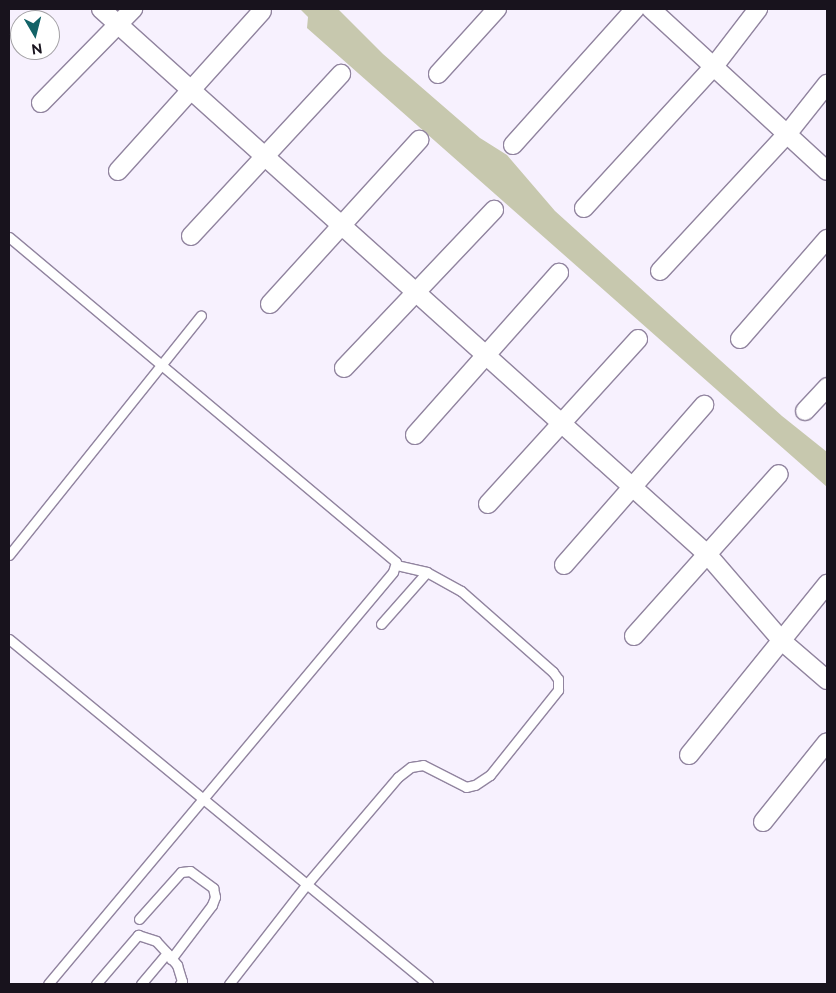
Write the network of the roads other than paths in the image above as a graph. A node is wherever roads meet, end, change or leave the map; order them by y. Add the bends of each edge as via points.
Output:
1 (101, 9) edge
2 (133, 9) edge
3 (497, 9) edge
4 (635, 9) edge
5 (651, 9) edge
6 (758, 9) edge
7 (262, 11) dead end
8 (118, 24) junction
9 (714, 65) junction
10 (341, 74) dead end
11 (438, 74) dead end
12 (827, 84) edge
13 (191, 90) junction
14 (41, 103) dead end
15 (788, 133) junction
16 (419, 140) dead end
17 (513, 145) dead end
18 (265, 155) junction
19 (827, 170) edge
20 (118, 171) dead end
21 (584, 208) dead end
22 (494, 210) dead end
23 (342, 222) junction
24 (191, 236) dead end
25 (9, 237) edge
26 (827, 239) edge
27 (660, 271) dead end
28 (559, 273) dead end
29 (414, 291) junction
30 (270, 304) dead end
31 (201, 315) dead end
32 (638, 339) dead end
33 (740, 339) dead end
34 (486, 356) junction
35 (162, 366) junction
36 (344, 368) dead end
37 (827, 387) edge
38 (704, 405) dead end
39 (805, 411) dead end
40 (560, 422) junction
41 (415, 436) dead end
42 (779, 474) dead end
43 (632, 487) junction
44 (488, 504) dead end
45 (707, 554) junction
46 (9, 555) edge
47 (396, 565) junction
48 (564, 565) dead end
49 (427, 572) junction
50 (827, 584) edge
51 (381, 624) dead end
52 (634, 636) dead end
53 (9, 639) edge
54 (783, 642) junction
55 (827, 680) edge
56 (827, 742) edge
57 (689, 755) dead end
58 (202, 799) junction
59 (763, 822) dead end
60 (306, 885) junction
61 (139, 919) dead end
62 (169, 956) junction
63 (48, 984) edge
64 (96, 984) edge
65 (141, 984) edge
66 (180, 984) edge
67 (229, 984) edge
68 (428, 984) edge

1 - 8 street
2 - 8 street
3 - 11 street
4 - 17 street
5 - 9 street
6 - 9 street
7 - 13 street
8 - 13 street
8 - 14 street
9 - 15 street
9 - 21 street
10 - 18 street
12 - 15 street
13 - 18 street
13 - 20 street
15 - 19 street
15 - 27 street
16 - 23 street
18 - 23 street
18 - 24 street
22 - 29 street
23 - 29 street
23 - 30 street
25 - 35 lane
26 - 33 street
28 - 34 street
29 - 34 street
29 - 36 street
31 - 35 lane
32 - 40 street
34 - 40 street
34 - 41 street
35 - 46 lane
35 - 47 lane via 394,558
37 - 39 street
38 - 43 street
40 - 43 street
40 - 44 street
42 - 45 street
43 - 45 street
43 - 48 street
45 - 52 street
45 - 54 street
47 - 49 lane
47 - 58 lane
49 - 51 lane
49 - 60 lane via 461,592 553,672 558,690 490,775 475,785 466,787 423,764 410,767
50 - 54 street
53 - 58 lane
54 - 55 street
54 - 57 street
56 - 59 street
58 - 60 lane
58 - 63 lane
60 - 67 lane
60 - 68 lane
61 - 62 lane via 181,872 190,871 213,888 215,897 212,905
62 - 64 lane via 156,941 138,935
62 - 65 lane
62 - 66 lane via 181,974

